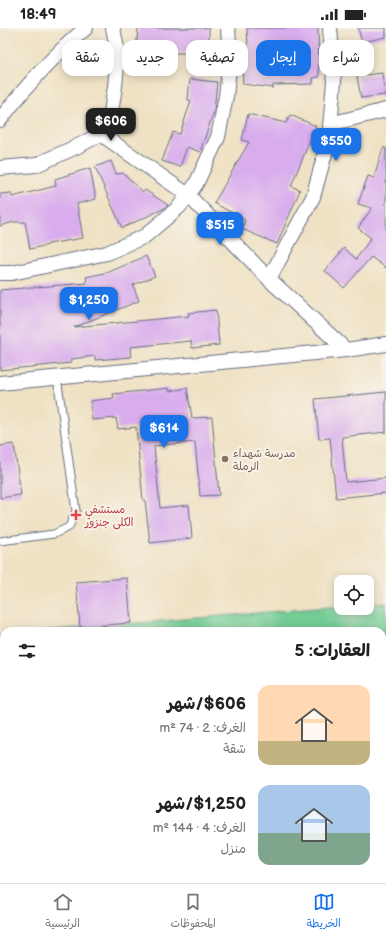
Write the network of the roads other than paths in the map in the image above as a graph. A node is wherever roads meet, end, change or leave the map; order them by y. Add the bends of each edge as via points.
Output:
1 (86, 28) edge
2 (113, 28) edge
3 (228, 28) edge
4 (330, 28) edge
5 (386, 110) edge
6 (0, 120) edge
7 (330, 124) junction
8 (101, 134) junction
9 (0, 168) edge
10 (188, 195) junction
11 (0, 273) edge
12 (269, 279) junction
13 (386, 344) edge
14 (346, 350) junction
15 (57, 378) junction
16 (0, 383) edge
17 (0, 541) edge

1 - 6 street via 64,47 19,95
2 - 8 street via 118,54 115,86 111,113
3 - 10 street via 230,60 218,137 196,184
4 - 7 street via 334,81
5 - 7 street
7 - 12 street via 329,140 313,197
8 - 9 street via 36,165
8 - 10 street
10 - 11 street via 179,207 145,236 107,253 12,273
10 - 12 street
12 - 14 street
13 - 14 street
14 - 15 street
15 - 16 street
15 - 17 lane via 76,511 69,527 54,534

